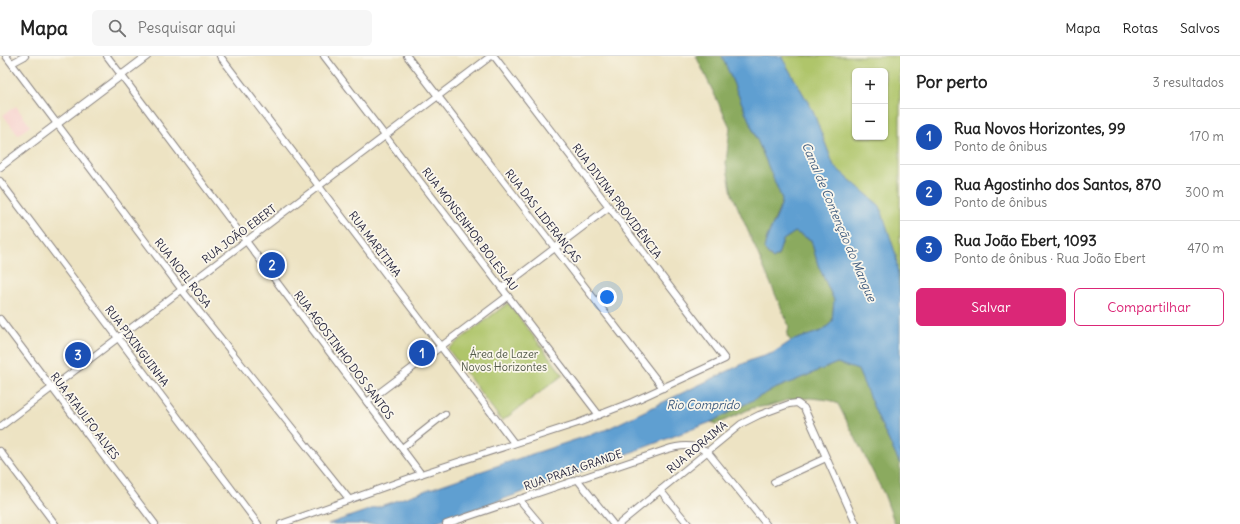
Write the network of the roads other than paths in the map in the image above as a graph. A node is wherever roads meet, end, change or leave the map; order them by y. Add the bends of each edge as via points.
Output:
1 (6, 56) edge
2 (25, 56) edge
3 (107, 56) edge
4 (147, 56) edge
5 (220, 56) edge
6 (324, 56) edge
7 (407, 56) edge
8 (490, 56) edge
9 (494, 56) edge
10 (12, 63) junction
11 (122, 75) junction
12 (438, 96) junction
13 (57, 124) junction
14 (385, 136) junction
15 (0, 167) edge
16 (0, 180) edge
17 (319, 186) junction
18 (609, 206) junction
19 (246, 241) junction
20 (555, 247) junction
21 (502, 288) junction
22 (182, 290) junction
23 (508, 296) junction
24 (0, 319) edge
25 (118, 338) junction
26 (441, 347) junction
27 (52, 388) junction
28 (663, 388) junction
29 (367, 402) junction
30 (445, 414) dead end
31 (599, 415) junction
32 (0, 427) edge
33 (514, 443) junction
34 (402, 448) junction
35 (0, 451) edge
36 (707, 451) junction
37 (826, 458) junction
38 (421, 474) junction
39 (577, 479) junction
40 (774, 482) dead end
41 (660, 490) junction
42 (348, 499) junction
43 (520, 499) junction
44 (459, 522) edge
45 (55, 524) edge
46 (155, 524) edge
47 (258, 524) edge
48 (281, 524) edge
49 (446, 524) edge
50 (540, 524) edge
51 (613, 524) edge
52 (619, 524) edge
53 (688, 524) edge
54 (766, 524) edge
55 (856, 524) edge

1 - 10 street, RUA NOEL ROSA
2 - 10 street
3 - 11 street, RUA AGOSTINHO DOS SANTOS
4 - 11 street
5 - 17 street, RUA MARÍTIMA
6 - 14 street, RUA MONSENHOR BOLESLAU
7 - 12 street, RUA DAS LIDERANÇAS
8 - 12 street, RUA JOÃO EBERT
9 - 18 street, RUA DIVINA PROVIDÊNCIA
10 - 13 street, RUA NOEL ROSA
11 - 13 street
11 - 19 street, RUA AGOSTINHO DOS SANTOS
12 - 14 street, RUA JOÃO EBERT
12 - 20 street, RUA DAS LIDERANÇAS
13 - 15 street
13 - 22 street, RUA NOEL ROSA
14 - 17 street, RUA JOÃO EBERT
14 - 21 street, RUA MONSENHOR BOLESLAU
16 - 25 street, RUA PIXINGUINHA
17 - 19 street, RUA JOÃO EBERT
17 - 26 street, RUA MARÍTIMA
18 - 20 street
18 - 28 street, RUA DIVINA PROVIDÊNCIA via 725,359
19 - 22 street, RUA JOÃO EBERT
19 - 29 street, RUA AGOSTINHO DOS SANTOS
20 - 21 street
20 - 28 street, RUA DAS LIDERANÇAS
21 - 23 street, RUA MONSENHOR BOLESLAU
22 - 25 street, RUA JOÃO EBERT
22 - 42 street, RUA NOEL ROSA
23 - 26 street
23 - 31 street, RUA MONSENHOR BOLESLAU
24 - 27 street, RUA ATAULFO ALVES
25 - 27 street, RUA JOÃO EBERT
25 - 47 street, RUA PIXINGUINHA
26 - 29 street
26 - 33 street, RUA MARÍTIMA
27 - 32 street, RUA JOÃO EBERT
27 - 46 street, RUA ATAULFO ALVES
28 - 31 street
29 - 34 street, RUA AGOSTINHO DOS SANTOS
30 - 34 street
31 - 33 street
33 - 38 street
34 - 38 street, RUA AGOSTINHO DOS SANTOS
35 - 45 street
36 - 37 street, RUA RORAIMA via 748,420 797,403 804,408
36 - 39 street, RUA PRAIA GRANDE via 692,446 676,446
36 - 41 street, RUA RORAIMA
36 - 54 street
37 - 40 street
37 - 55 street
38 - 42 street
39 - 43 street, RUA PRAIA GRANDE
39 - 51 street
41 - 52 street, RUA RORAIMA
41 - 53 street
42 - 48 street
43 - 44 street, RUA PRAIA GRANDE
43 - 50 street
44 - 49 street, RUA PRAIA GRANDE

